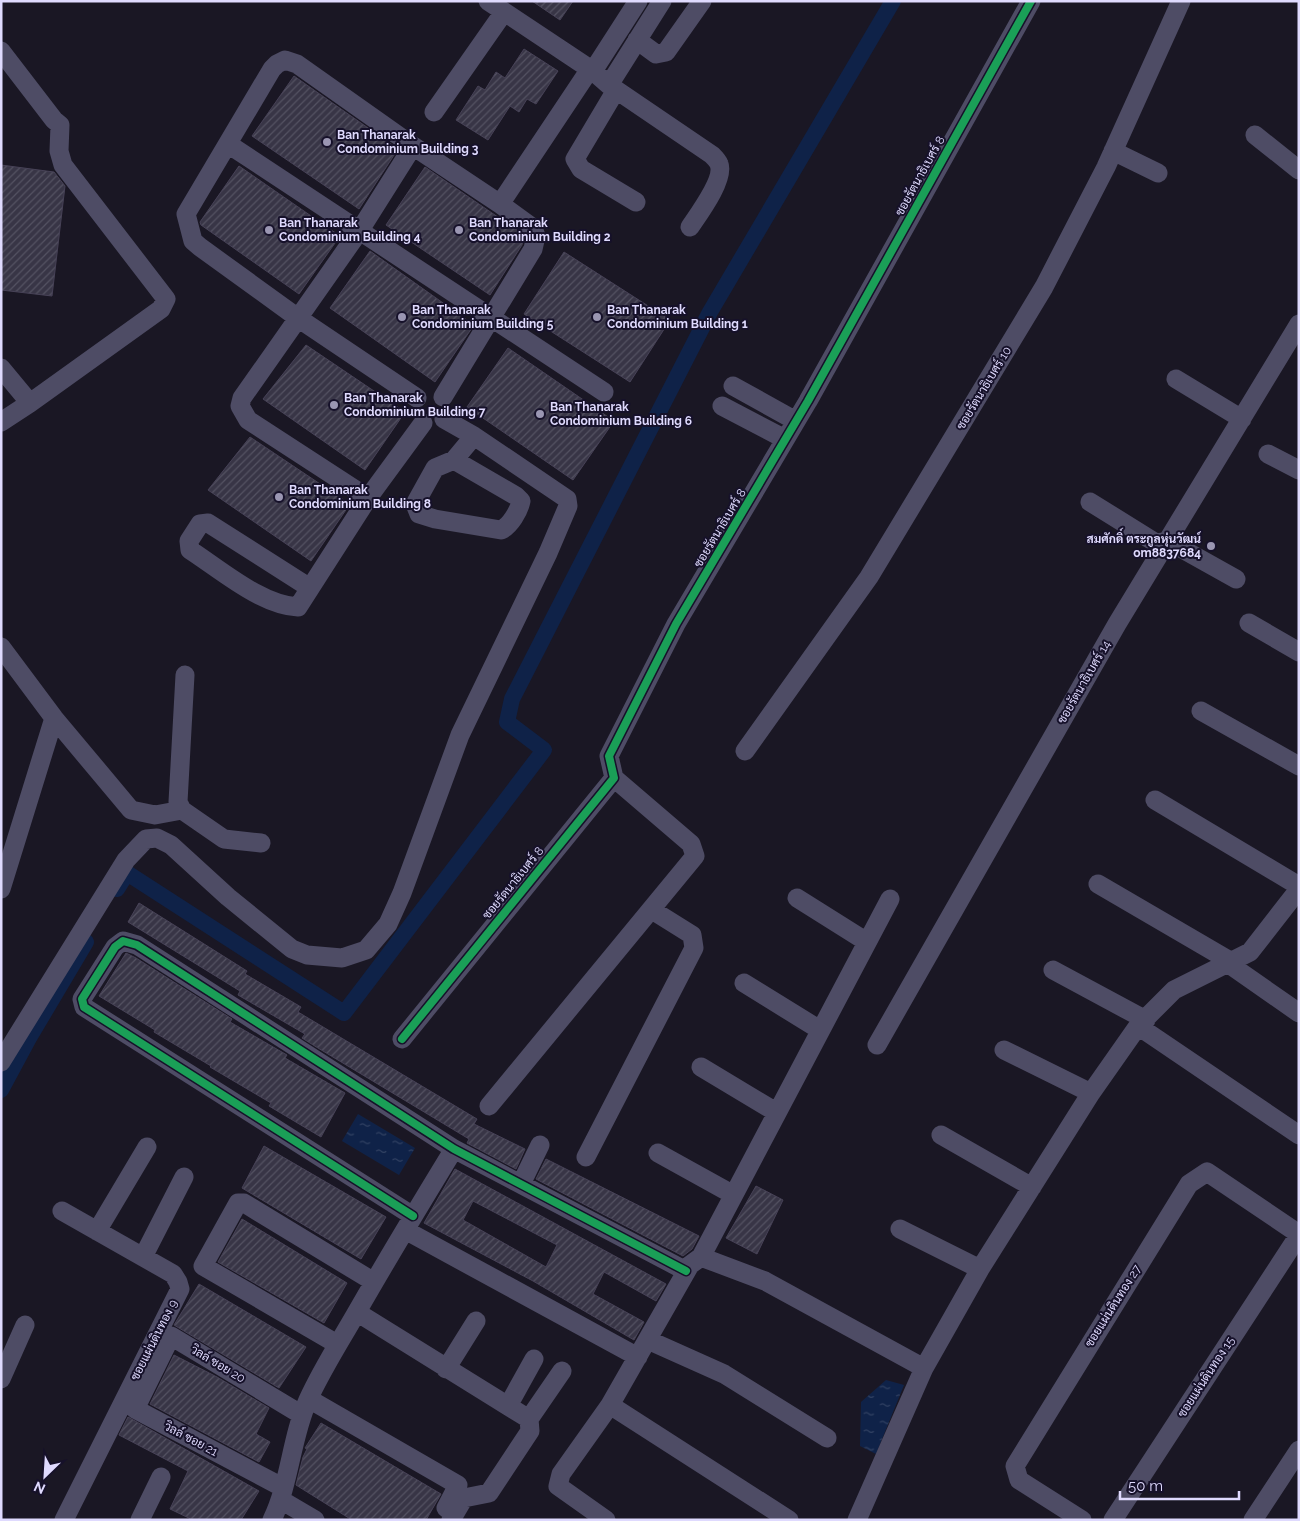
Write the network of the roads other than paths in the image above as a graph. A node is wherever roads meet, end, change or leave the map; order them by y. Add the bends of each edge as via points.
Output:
1 (488, 1) edge
2 (662, 1) edge
3 (702, 1) edge
4 (1031, 1) edge
5 (1181, 1) edge
6 (633, 8) edge
7 (504, 12) junction
8 (642, 34) junction
9 (1, 51) edge
10 (592, 70) junction
11 (612, 87) junction
12 (434, 112) dead end
13 (1255, 135) dead end
14 (228, 144) junction
15 (413, 146) junction
16 (1113, 151) junction
17 (1299, 170) edge
18 (1158, 173) dead end
19 (636, 202) dead end
20 (500, 204) junction
21 (690, 227) dead end
22 (360, 230) junction
23 (298, 318) junction
24 (490, 318) junction
25 (1299, 324) edge
26 (1, 368) edge
27 (1176, 379) dead end
28 (733, 386) dead end
29 (604, 392) dead end
30 (443, 397) junction
31 (417, 398) junction
32 (30, 404) junction
33 (722, 406) dead end
34 (444, 418) junction
35 (1242, 419) junction
36 (796, 421) junction
37 (1, 422) edge
38 (423, 423) junction
39 (474, 436) junction
40 (785, 439) junction
41 (1268, 454) dead end
42 (454, 460) junction
43 (1299, 470) edge
44 (368, 498) junction
45 (1090, 502) dead end
46 (1168, 541) junction
47 (1236, 578) dead end
48 (310, 588) junction
49 (1249, 624) dead end
50 (1, 647) edge
51 (1299, 652) edge
52 (185, 675) dead end
53 (1202, 711) dead end
54 (54, 718) junction
55 (745, 751) dead end
56 (1299, 766) edge
57 (614, 778) junction
58 (1155, 800) dead end
59 (182, 810) junction
60 (261, 843) dead end
61 (1098, 884) dead end
62 (1, 888) edge
63 (1299, 888) edge
64 (796, 898) dead end
65 (890, 899) dead end
66 (652, 910) junction
67 (867, 942) junction
68 (1228, 962) junction
69 (1053, 970) dead end
70 (744, 984) dead end
71 (1299, 1013) edge
72 (1142, 1023) junction
73 (820, 1030) junction
74 (402, 1040) dead end
75 (876, 1045) dead end
76 (1004, 1050) dead end
77 (1, 1062) edge
78 (701, 1067) dead end
79 (1091, 1093) junction
80 (489, 1106) dead end
81 (776, 1112) junction
82 (941, 1135) dead end
83 (1299, 1135) edge
84 (540, 1145) dead end
85 (146, 1147) dead end
86 (454, 1149) junction
87 (658, 1153) dead end
88 (586, 1157) dead end
89 (184, 1177) dead end
90 (521, 1184) junction
91 (1032, 1187) junction
92 (732, 1194) junction
93 (62, 1211) dead end
94 (409, 1223) junction
95 (900, 1229) dead end
96 (97, 1231) junction
97 (1299, 1234) edge
98 (143, 1257) junction
99 (701, 1258) junction
100 (980, 1269) junction
101 (686, 1271) junction
102 (374, 1282) junction
103 (363, 1316) dead end
104 (476, 1322) dead end
105 (25, 1325) dead end
106 (648, 1340) junction
107 (338, 1344) junction
108 (638, 1356) junction
109 (534, 1359) dead end
110 (924, 1368) junction
111 (446, 1369) junction
112 (562, 1371) dead end
113 (152, 1375) joint
114 (1, 1379) edge
115 (610, 1404) junction
116 (508, 1406) junction
117 (305, 1407) junction
118 (529, 1419) junction
119 (827, 1438) dead end
120 (1299, 1450) edge
121 (161, 1478) dead end
122 (282, 1494) junction
123 (64, 1520) edge
124 (140, 1520) edge
125 (272, 1520) edge
126 (315, 1520) edge
127 (439, 1520) edge
128 (451, 1520) edge
129 (606, 1520) edge
130 (790, 1520) edge
131 (857, 1520) edge
132 (1082, 1520) edge
133 (1114, 1520) edge
134 (1253, 1520) edge

1 - 7 street
2 - 8 street
3 - 8 street via 666,52 656,54
4 - 36 street, ซอยรัตนาธิเบศร์ 8
5 - 16 street, ซอยรัตนาธิเบศร์ 10
6 - 8 street
6 - 10 street
7 - 10 street
7 - 12 street
8 - 11 street
9 - 32 street via 60,125 59,151 64,164 166,299 161,309
10 - 11 street
10 - 20 street
11 - 19 street via 575,162 581,169
11 - 21 street via 719,163 720,171 714,188
13 - 17 street
14 - 15 street via 272,70 285,60 297,64
14 - 22 street
14 - 23 street via 186,214 193,240
15 - 20 street
15 - 22 street
16 - 18 street
16 - 55 street, ซอยรัตนาธิเบศร์ 10 via 1044,287 879,561
20 - 24 street via 533,228 536,236 533,249 518,276
22 - 23 street
22 - 24 street
23 - 31 street
23 - 44 street via 242,398 240,406 248,420
24 - 29 street
24 - 30 street
25 - 35 street, ซอยรัตนาธิเบศร์ 14
26 - 32 street
27 - 35 street
28 - 36 street
30 - 31 street via 433,391
30 - 34 street via 448,407
31 - 38 street via 415,415
32 - 37 street
33 - 40 street
34 - 38 street via 435,425
34 - 39 street
35 - 46 street, ซอยรัตนาธิเบศร์ 14
36 - 40 street, ซอยรัตนาธิเบศร์ 8
38 - 44 street
39 - 42 street
39 - 77 street via 567,499 568,506 460,735 402,893 382,932 366,950 342,958 306,955 292,949 171,845 156,838 146,839 126,860
40 - 57 street, ซอยรัตนาธิเบศร์ 8 via 676,624 609,756
41 - 43 street
42 - 42 street via 435,468 431,474 415,504 419,514 444,521 505,528 520,508 521,501
44 - 48 street
45 - 46 street via 1156,543
46 - 47 street
46 - 75 street, ซอยรัตนาธิเบศร์ 14 via 1117,624
48 - 48 street via 208,522 200,524 189,541 190,550 265,599 298,607
49 - 51 street
50 - 54 street
52 - 59 street via 178,802
53 - 56 street
54 - 59 street via 131,810 155,815
54 - 62 street
57 - 66 street via 691,844 695,856
57 - 74 street, ซอยรัตนาธิเบศร์ 8
58 - 63 street
59 - 60 street via 224,839
61 - 68 street
63 - 68 street via 1250,952
64 - 67 street
65 - 67 street
66 - 80 street
66 - 88 street via 692,935 694,948
67 - 73 street
68 - 71 street
68 - 72 street via 1174,990
69 - 72 street
70 - 73 street
72 - 79 street
72 - 83 street
73 - 81 street
76 - 79 street
78 - 81 street
79 - 91 street
81 - 92 street
82 - 91 street
84 - 90 street
85 - 96 street
86 - 90 street
86 - 94 street
86 - 94 street via 137,945 123,940 115,947 82,999 84,1008
87 - 92 street
89 - 98 street
90 - 101 street
91 - 100 street
92 - 99 street
93 - 96 street, ซอยแผ่นดินทอง 9
94 - 102 street
94 - 108 street
95 - 100 street
96 - 98 street, ซอยแผ่นดินทอง 9
97 - 132 street, ซอยแผ่นดินทอง 27 via 1207,1172 1188,1184 1015,1466 1019,1480
97 - 133 street, ซอยแผ่นดินทอง 15
98 - 123 street, ซอยแผ่นดินทอง 9 via 173,1274 180,1289
99 - 101 street
99 - 110 street via 765,1281
100 - 110 street
101 - 106 street
102 - 107 street
102 - 107 street via 238,1203 203,1266
103 - 111 street
104 - 111 street
105 - 114 street
106 - 108 street
106 - 119 street via 724,1374
107 - 117 street
108 - 115 street
109 - 116 street
110 - 131 street
111 - 116 street
112 - 118 street
113 - 117 street, วิลล์ ซอย 20 via 171,1336
113 - 122 street, วิลล์ ซอย 21 via 135,1410
115 - 129 street via 561,1474 558,1486
115 - 130 street
116 - 118 street
117 - 122 street
117 - 127 street via 458,1485
118 - 128 street via 530,1431 489,1493 464,1498
120 - 134 street
121 - 124 street
122 - 125 street
122 - 126 street

